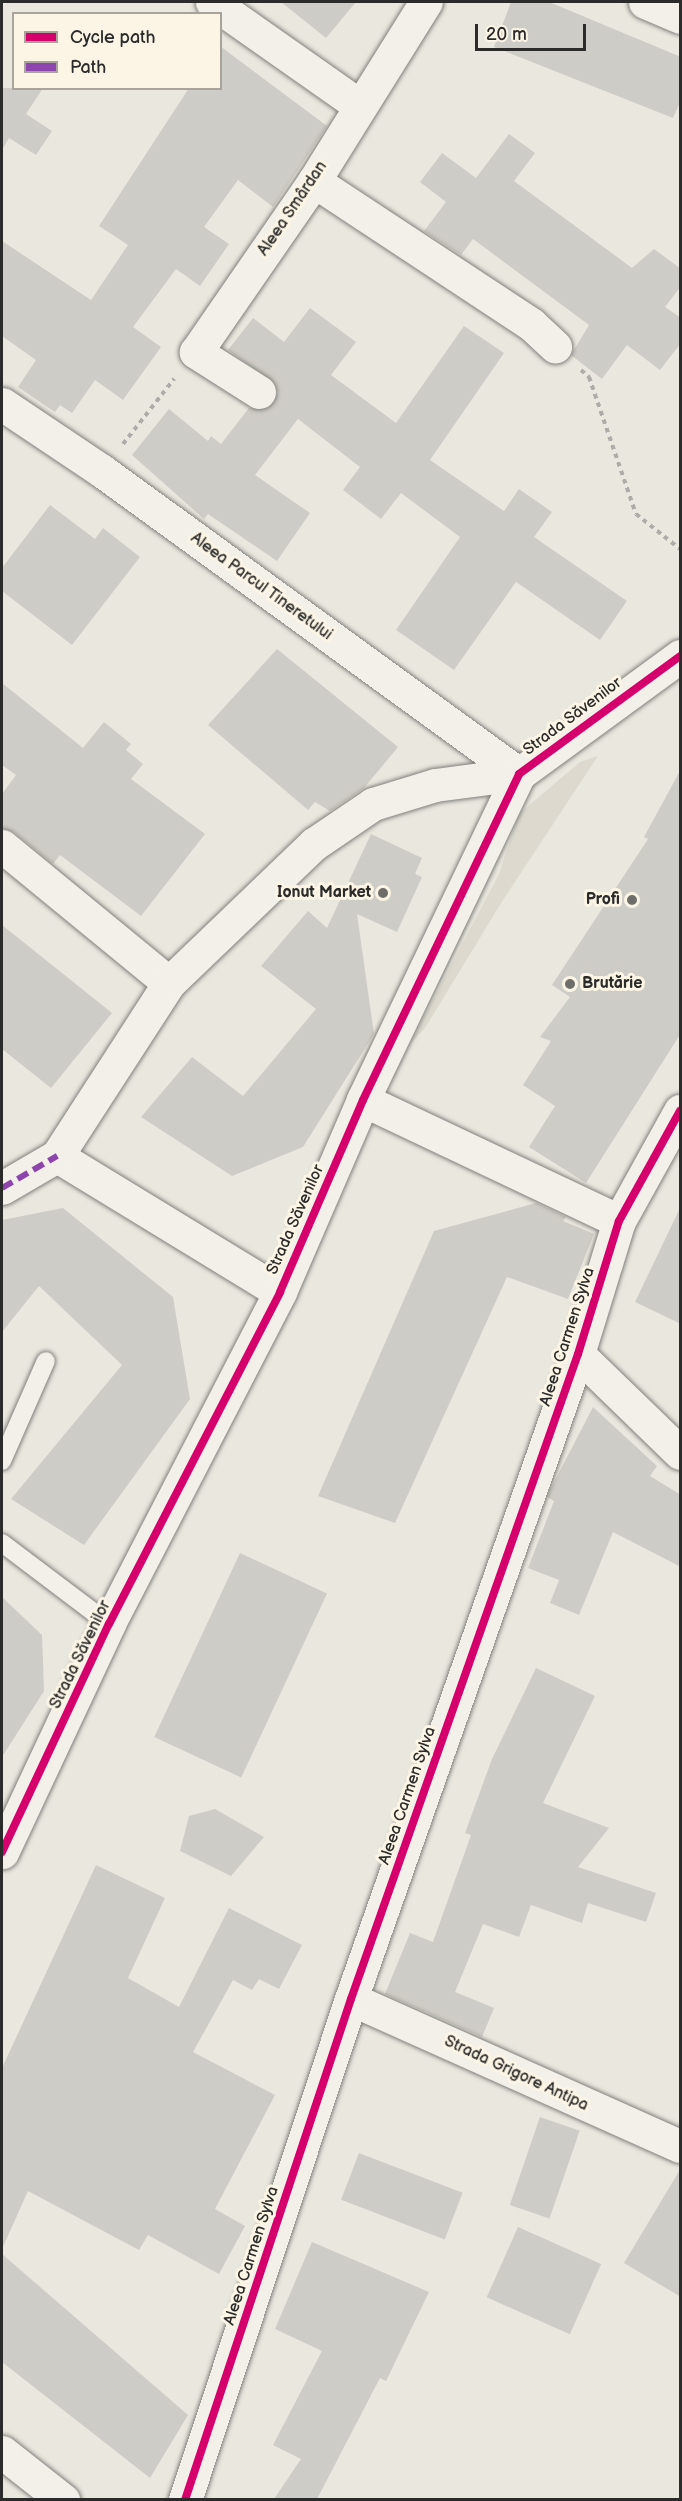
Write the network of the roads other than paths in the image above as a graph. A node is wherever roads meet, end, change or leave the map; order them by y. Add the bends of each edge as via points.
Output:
1 (212, 2) edge
2 (426, 2) edge
3 (645, 2) edge
4 (681, 17) edge
5 (360, 106) junction
6 (314, 181) junction
7 (555, 346) road end
8 (259, 392) dead end
9 (2, 404) edge
10 (681, 656) edge
11 (519, 774) junction
12 (2, 846) edge
13 (169, 983) junction
14 (363, 1100) junction
15 (681, 1112) edge
16 (57, 1156) junction
17 (2, 1188) edge
18 (619, 1221) junction
19 (280, 1292) junction
20 (578, 1354) junction
21 (46, 1361) dead end
22 (681, 1454) edge
23 (2, 1461) edge
24 (2, 1542) edge
25 (109, 1624) junction
26 (2, 1852) edge
27 (351, 1999) junction
28 (681, 2146) edge
29 (2, 2452) edge
30 (63, 2499) edge
31 (185, 2499) edge

1 - 5 street
2 - 5 street, Aleea Smârdan
3 - 4 street
5 - 6 street, Aleea Smârdan
6 - 7 street via 531,324
6 - 8 street, Aleea Smârdan via 196,352
9 - 11 street, Aleea Parcul Tineretului via 102,471
10 - 11 street, Strada Săvenilor
11 - 13 street via 435,785 374,804 314,844
11 - 14 street, Strada Săvenilor
12 - 13 street
13 - 16 street
14 - 18 street
14 - 19 street, Strada Săvenilor
15 - 18 street, Aleea Carmen Sylva
16 - 17 street
16 - 19 street
18 - 20 street, Aleea Carmen Sylva
19 - 25 street, Strada Săvenilor
20 - 22 street
20 - 27 street, Aleea Carmen Sylva
21 - 23 lane
24 - 25 lane
25 - 26 street, Strada Săvenilor
27 - 28 street, Strada Grigore Antipa
27 - 31 street, Aleea Carmen Sylva
29 - 30 street

